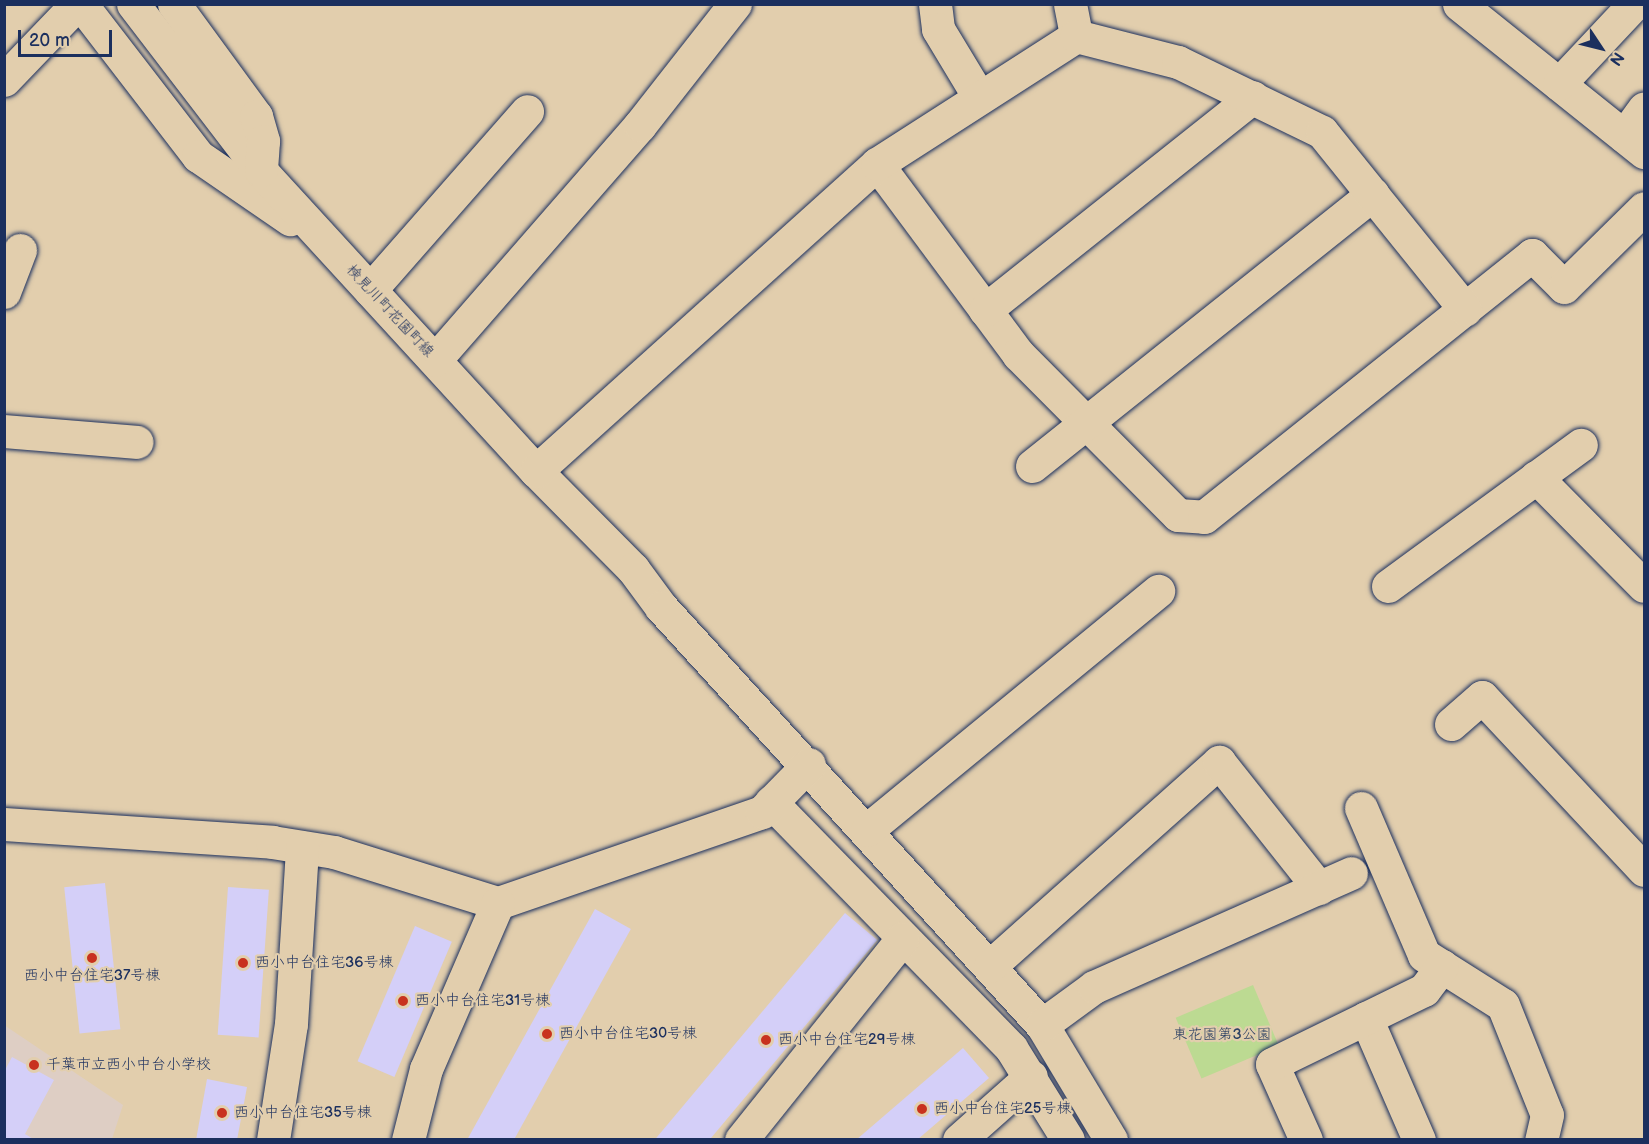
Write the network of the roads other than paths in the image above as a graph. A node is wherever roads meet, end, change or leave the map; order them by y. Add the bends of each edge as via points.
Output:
1 (79, 4) edge
2 (133, 4) edge
3 (174, 4) edge
4 (735, 4) edge
5 (935, 4) edge
6 (1070, 4) edge
7 (1459, 4) edge
8 (1634, 4) edge
9 (1076, 36) junction
10 (4, 80) edge
11 (1559, 84) junction
12 (979, 97) junction
13 (1253, 97) junction
14 (1644, 108) edge
15 (527, 111) dead end
16 (1634, 144) edge
17 (254, 160) junction
18 (877, 164) junction
19 (1373, 194) junction
20 (1644, 208) edge
21 (322, 238) junction
22 (20, 250) dead end
23 (370, 290) junction
24 (4, 292) edge
25 (1465, 309) junction
26 (985, 310) junction
27 (435, 360) junction
28 (1088, 422) junction
29 (4, 431) edge
30 (137, 442) dead end
31 (1581, 445) dead end
32 (1032, 466) dead end
33 (536, 471) junction
34 (1536, 477) junction
35 (1388, 586) dead end
36 (1644, 586) edge
37 (1158, 591) dead end
38 (1451, 724) dead end
39 (809, 764) junction
40 (771, 802) junction
41 (1361, 808) dead end
42 (4, 824) edge
43 (867, 830) junction
44 (302, 847) junction
45 (1644, 870) edge
46 (1351, 873) dead end
47 (1319, 888) junction
48 (498, 903) junction
49 (902, 939) junction
50 (990, 966) junction
51 (1442, 966) junction
52 (1366, 1018) junction
53 (1042, 1025) junction
54 (1030, 1076) junction
55 (273, 1140) edge
56 (408, 1140) edge
57 (741, 1140) edge
58 (959, 1140) edge
59 (1068, 1140) edge
60 (1111, 1140) edge
61 (1306, 1140) edge
62 (1419, 1140) edge
63 (1541, 1140) edge

1 - 10 street
1 - 21 street via 198,156
2 - 17 street, 検見川町花園町線
3 - 17 street via 256,116 263,141
4 - 27 street via 640,125
5 - 12 street via 939,29
6 - 9 street
7 - 11 street
8 - 11 street
9 - 12 street
9 - 13 street via 1178,62
11 - 16 street
12 - 18 street
13 - 19 street via 1322,132
13 - 26 street
14 - 16 street
15 - 23 street
17 - 21 street, 検見川町花園町線
18 - 26 street
18 - 33 street
19 - 25 street
19 - 28 street
20 - 25 street via 1564,287 1532,255
21 - 23 street, 検見川町花園町線
22 - 24 street
23 - 27 street, 検見川町花園町線
25 - 28 street via 1204,517 1178,514
26 - 28 street via 1018,354
27 - 33 street, 検見川町花園町線
28 - 32 street
29 - 30 street
31 - 34 street
33 - 39 street, 検見川町花園町線 via 633,569 661,607
34 - 35 street
34 - 36 street
37 - 43 street
38 - 45 street via 1482,697
39 - 40 street
39 - 43 street, 検見川町花園町線
40 - 48 street via 762,812 684,842
40 - 49 street
41 - 51 street via 1424,955
42 - 44 street
43 - 50 street, 検見川町花園町線
44 - 48 street
44 - 55 street via 291,1024
46 - 47 street
47 - 50 street via 1219,762
47 - 53 street via 1094,987
48 - 56 street via 426,1069
49 - 54 street via 1011,1048
49 - 57 street
50 - 53 street, 検見川町花園町線
51 - 52 street via 1424,990
51 - 63 street via 1503,1005 1547,1115
52 - 61 street via 1272,1064
52 - 62 street
53 - 60 street, 検見川町花園町線
54 - 58 street
54 - 59 street

